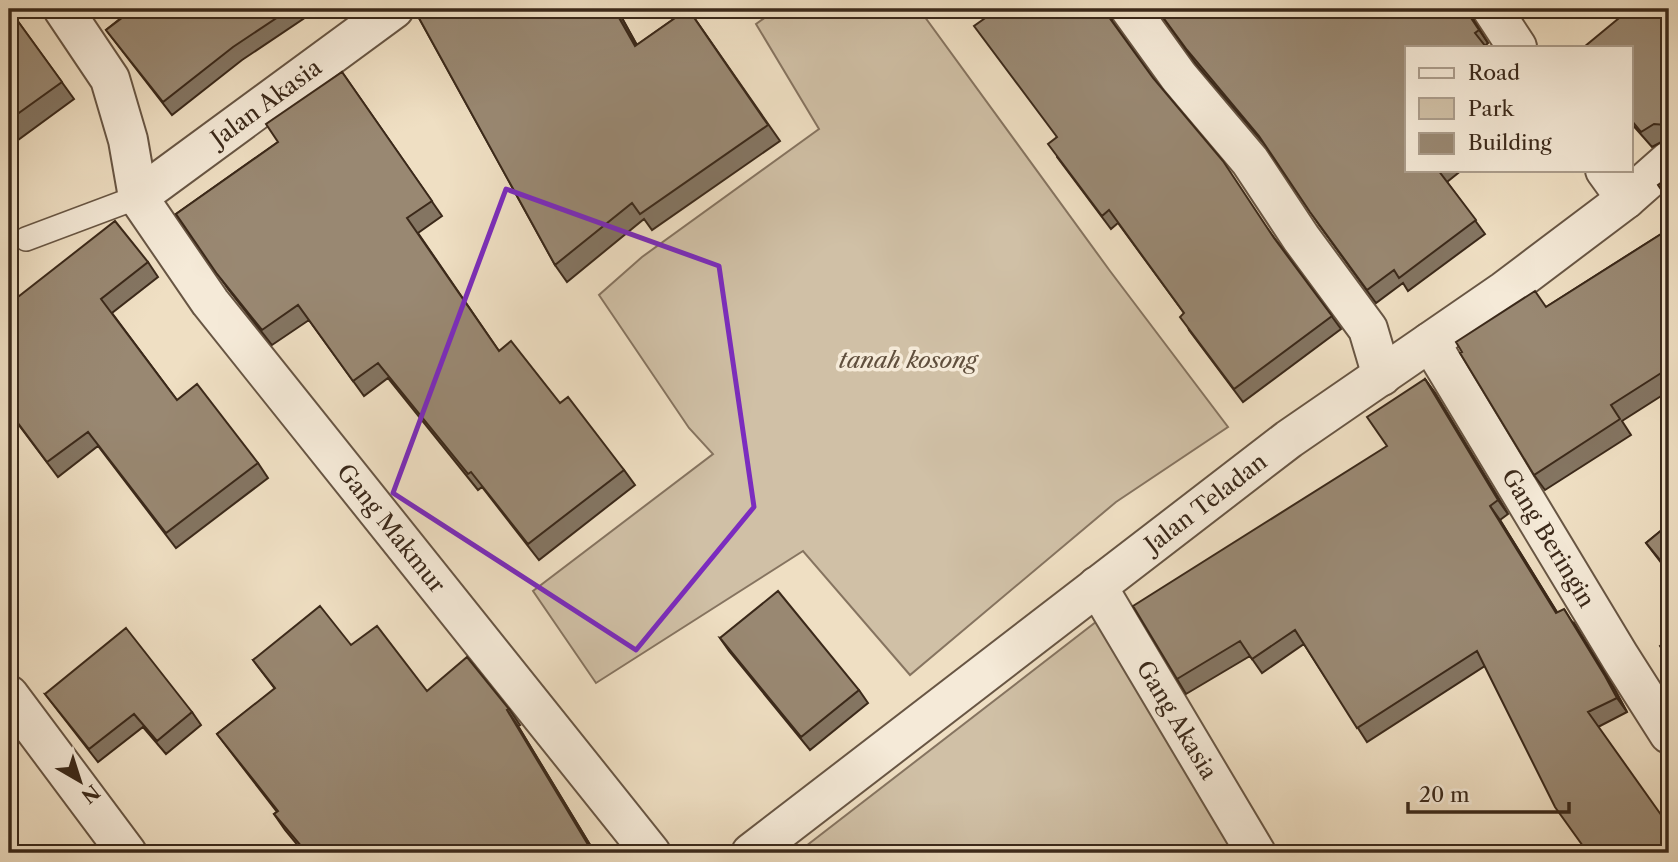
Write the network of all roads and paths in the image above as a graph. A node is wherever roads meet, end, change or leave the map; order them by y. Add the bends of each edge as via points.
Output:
1 (63, 9) edge
2 (394, 9) edge
3 (1130, 9) edge
4 (1492, 9) edge
5 (1516, 46) edge
6 (1669, 161) edge
7 (1616, 184) edge
8 (138, 197) junction
9 (26, 239) dead end
10 (1430, 342) junction
11 (1382, 376) junction
12 (1097, 586) junction
13 (9, 695) edge
14 (1669, 734) edge
15 (127, 853) edge
16 (651, 853) edge
17 (751, 853) edge
18 (1256, 853) edge

1 - 8 street via 110,79
2 - 8 street, Jalan Akasia
3 - 11 street via 1179,77 1250,161 1368,329
4 - 5 street
6 - 7 street, Jalan Teladan
7 - 10 street, Jalan Teladan via 1504,291
8 - 9 lane
8 - 16 street, Gang Makmur via 210,302
10 - 11 street, Jalan Teladan
10 - 14 street, Gang Beringin
11 - 12 street, Jalan Teladan via 1289,439
12 - 17 street, Jalan Teladan
12 - 18 street, Gang Akasia
13 - 15 street

